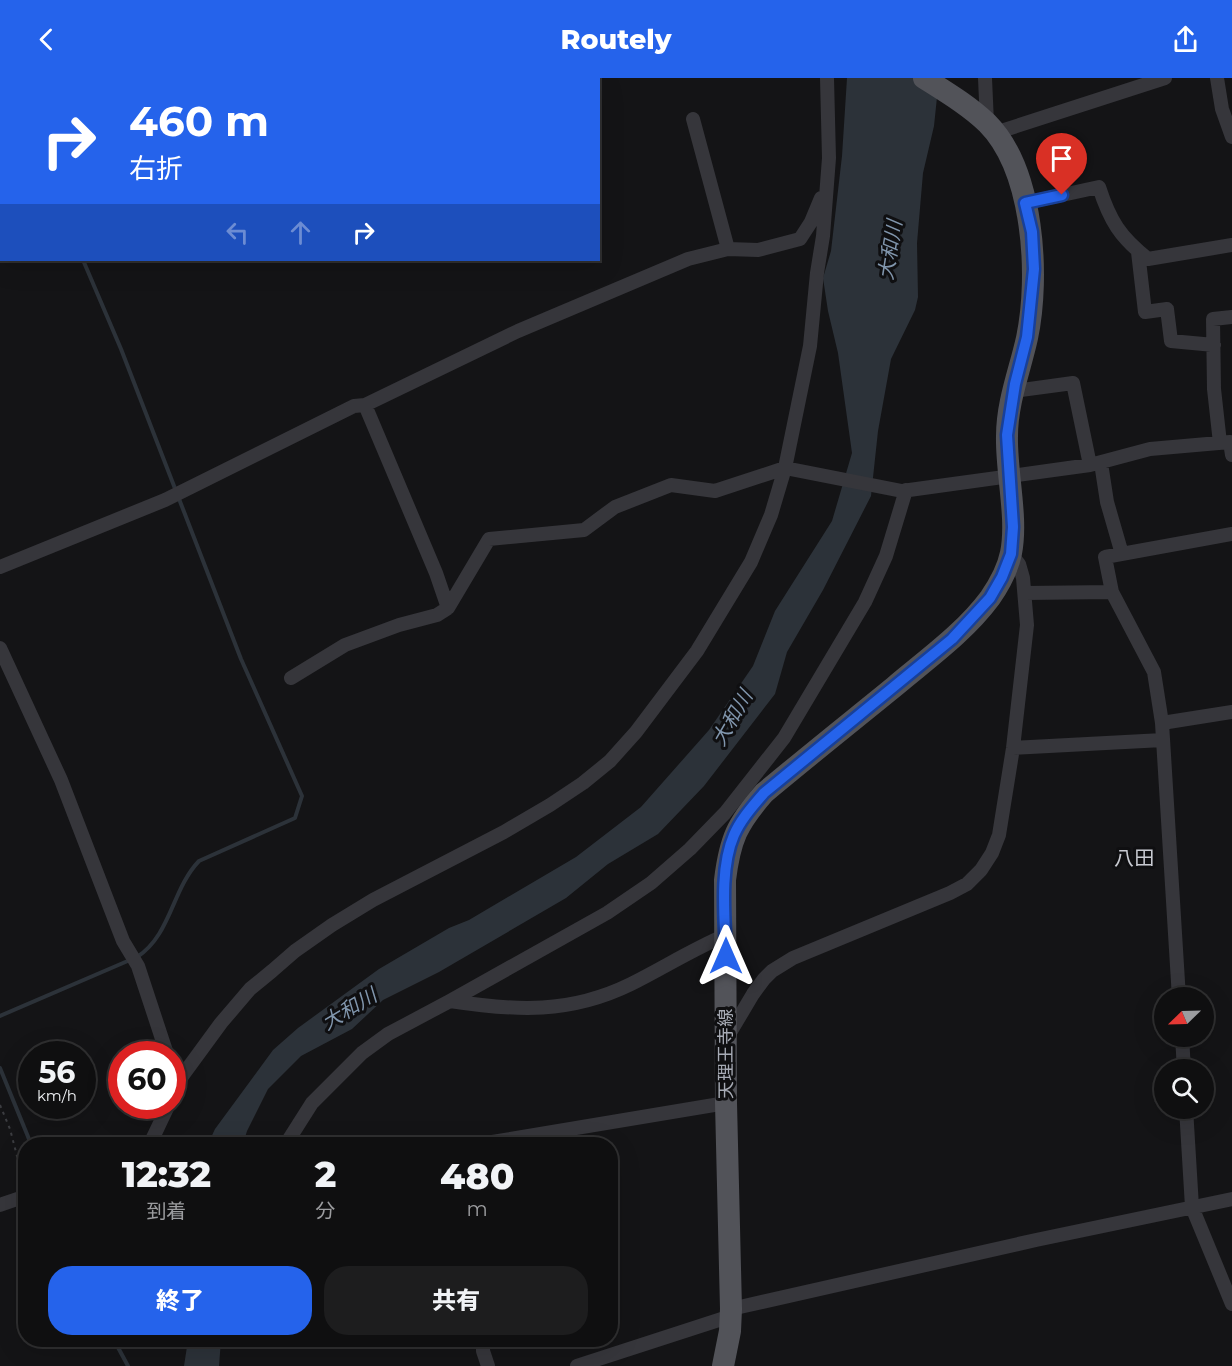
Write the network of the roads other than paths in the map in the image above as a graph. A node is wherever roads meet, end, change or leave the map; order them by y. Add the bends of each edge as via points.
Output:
1 (827, 78) edge
2 (924, 78) edge
3 (986, 78) edge
4 (1165, 78) edge
5 (1216, 78) edge
6 (693, 119) dead end
7 (991, 128) junction
8 (1232, 137) edge
9 (825, 188) junction
10 (1025, 203) junction
11 (1232, 245) edge
12 (729, 249) junction
13 (1138, 252) junction
14 (1232, 317) edge
15 (1214, 345) junction
16 (1014, 391) junction
17 (365, 405) junction
18 (1220, 443) junction
19 (1232, 455) edge
20 (1096, 464) junction
21 (787, 468) junction
22 (1008, 477) junction
23 (904, 490) junction
24 (1232, 534) edge
25 (1011, 554) junction
26 (1122, 554) junction
27 (0, 567) edge
28 (1112, 592) junction
29 (1025, 593) junction
30 (448, 608) junction
31 (0, 648) edge
32 (291, 678) dead end
33 (1232, 712) edge
34 (1162, 723) junction
35 (1163, 740) junction
36 (1012, 748) junction
37 (726, 935) junction
38 (1178, 987) edge
39 (450, 1001) junction
40 (163, 1041) edge
41 (726, 1041) junction
42 (186, 1071) edge
43 (726, 1103) junction
44 (162, 1119) edge
45 (1187, 1119) edge
46 (153, 1137) edge
47 (290, 1137) edge
48 (522, 1137) edge
49 (18, 1199) edge
50 (1232, 1199) edge
51 (0, 1205) edge
52 (1192, 1207) junction
53 (1232, 1304) edge
54 (731, 1312) junction
55 (483, 1347) edge
56 (488, 1366) edge
57 (577, 1366) edge
58 (723, 1366) edge

1 - 9 street via 829,158
2 - 7 main road, 天理王寺線 via 960,101
3 - 7 street
4 - 7 street
5 - 8 street
6 - 12 street
7 - 10 main road, 天理王寺線 via 1013,167
9 - 12 street via 800,239 758,250
9 - 21 street via 810,346
10 - 13 street via 1099,187 1116,229
10 - 16 main road, 天理王寺線 via 1032,232 1034,269 1027,337
11 - 13 street via 1148,259
12 - 17 street via 688,259 518,331
13 - 15 street via 1145,312 1167,309 1171,341
14 - 15 street via 1213,319
15 - 18 street
16 - 20 street via 1073,383
16 - 22 main road, 天理王寺線 via 1007,435
17 - 27 street via 354,406 165,500
17 - 30 street
18 - 19 street via 1230,442
18 - 20 street via 1150,449
20 - 22 street
20 - 26 street
21 - 23 street
21 - 30 street via 715,491 671,485 615,507 584,530 489,538
21 - 42 street via 751,562 724,608 676,680 610,761 550,805 373,900 296,951 250,989
22 - 23 street
22 - 25 main road, 天理王寺線 via 1013,527
23 - 39 street via 886,556 866,602 784,738 725,813 651,883 607,913
24 - 26 street
25 - 29 street via 1019,564
25 - 37 main road, 天理王寺線 via 990,598 952,639 764,793 745,815 728,856
26 - 28 street via 1105,557
28 - 29 street
28 - 34 street via 1154,672
29 - 36 street via 1028,625
30 - 32 street via 345,645
31 - 40 street via 61,780 123,941 138,966
33 - 34 street
34 - 35 street
35 - 36 street
35 - 38 street
36 - 41 street via 999,835 981,870 950,893 772,970
37 - 39 street via 628,985 572,1004 528,1010
37 - 41 main road, 天理王寺線
39 - 47 street via 388,1034 362,1053 312,1103
41 - 43 main road, 天理王寺線
43 - 48 street
43 - 54 main road, 天理王寺線
44 - 46 street
45 - 52 street
49 - 51 street
50 - 52 street
52 - 53 street
52 - 54 street via 1036,1239
54 - 57 street
54 - 58 main road, 天理王寺線
55 - 56 street

